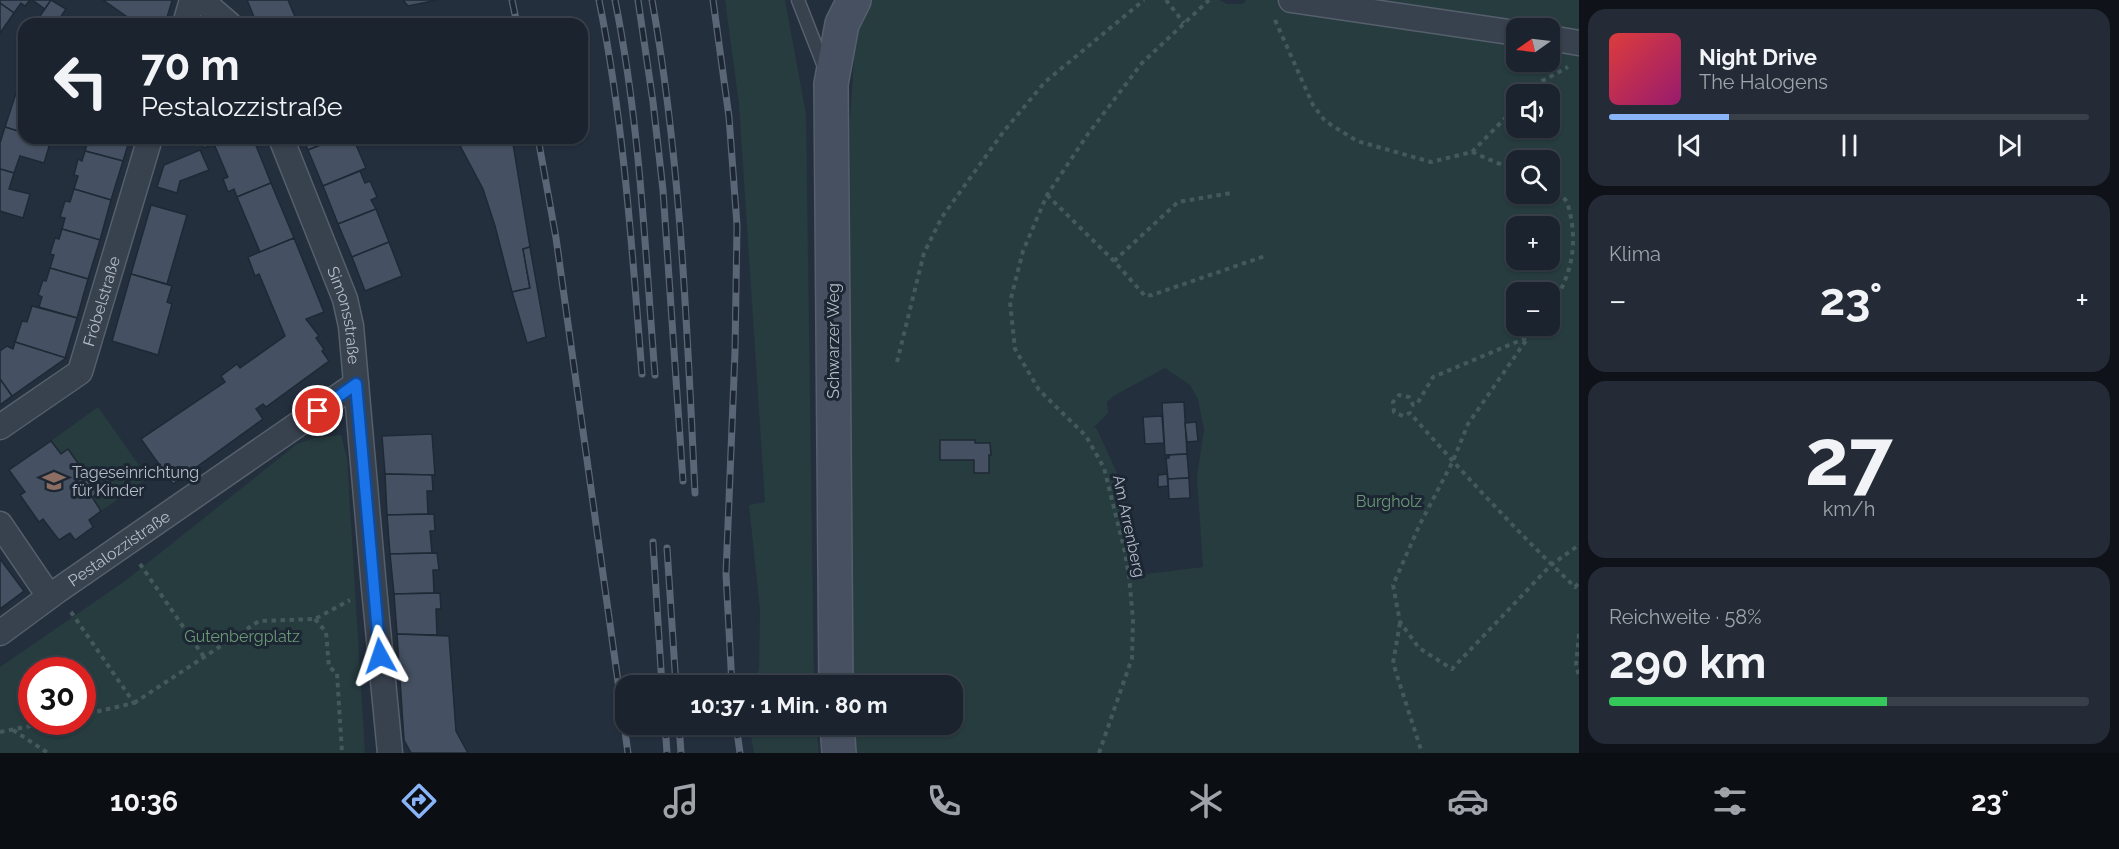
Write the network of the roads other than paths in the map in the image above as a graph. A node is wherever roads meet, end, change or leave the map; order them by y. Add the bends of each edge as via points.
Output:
1 (192, 0) edge
2 (201, 0) edge
3 (798, 0) edge
4 (854, 0) edge
5 (1281, 5) edge
6 (187, 18) edge
7 (222, 18) edge
8 (1506, 32) edge
9 (1560, 39) edge
10 (1579, 42) edge
11 (831, 84) junction
12 (148, 144) edge
13 (283, 144) edge
14 (356, 384) junction
15 (0, 428) edge
16 (0, 524) edge
17 (53, 594) junction
18 (0, 633) edge
19 (836, 675) edge
20 (838, 735) edge
21 (390, 753) edge
22 (839, 753) edge

1 - 6 street
2 - 7 street
3 - 11 lane
4 - 11 street, Schwarzer Weg via 842,24
5 - 8 street
9 - 10 street
11 - 19 street, Schwarzer Weg
12 - 15 street, Fröbelstraße via 80,372
13 - 14 street, Simonsstraße via 345,300
14 - 17 street, Pestalozzistraße
14 - 21 street, Simonsstraße
16 - 17 street
17 - 18 street, Pestalozzistraße
20 - 22 street

